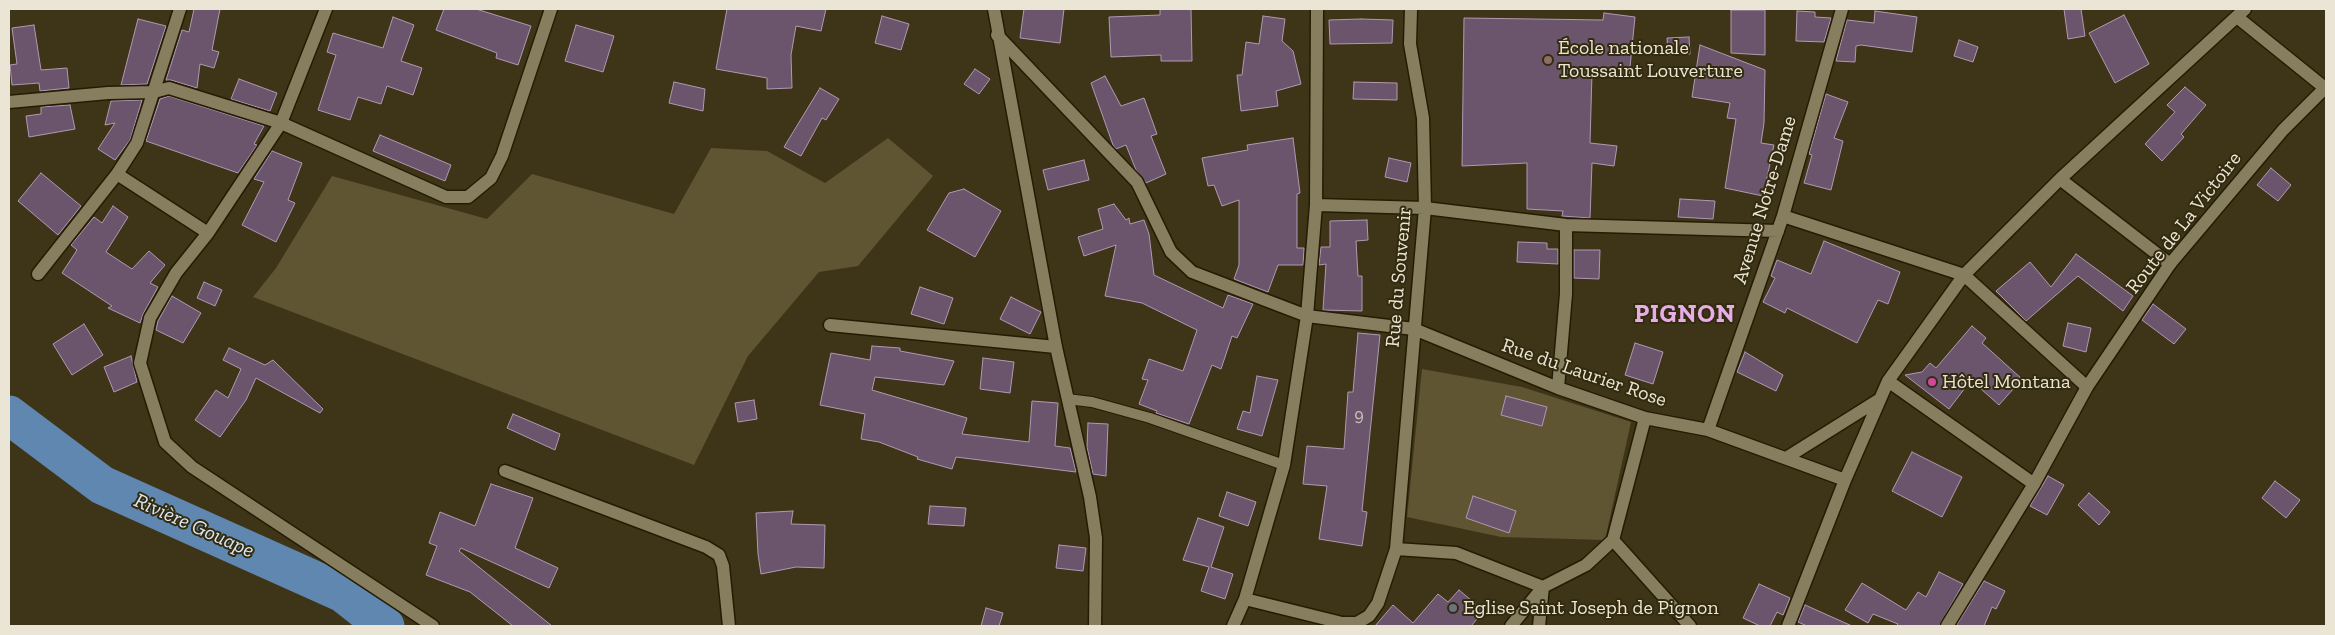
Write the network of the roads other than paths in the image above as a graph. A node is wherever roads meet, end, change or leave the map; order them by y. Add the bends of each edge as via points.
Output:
1 (180, 9) edge
2 (326, 9) edge
3 (551, 9) edge
4 (994, 9) edge
5 (1317, 9) edge
6 (1411, 9) edge
7 (1842, 9) edge
8 (2241, 13) edge
9 (997, 35) junction
10 (2325, 88) edge
11 (154, 92) junction
12 (9, 102) edge
13 (281, 123) junction
14 (117, 174) junction
15 (2060, 179) junction
16 (1316, 205) junction
17 (1425, 208) junction
18 (1783, 216) junction
19 (1566, 225) junction
20 (1778, 231) junction
21 (208, 233) junction
22 (2170, 264) junction
23 (38, 274) dead end
24 (1964, 275) junction
25 (1307, 316) junction
26 (830, 325) dead end
27 (1414, 330) junction
28 (1056, 347) junction
29 (1888, 380) junction
30 (2087, 387) junction
31 (1558, 388) junction
32 (1880, 398) junction
33 (1067, 399) junction
34 (1645, 418) junction
35 (1708, 430) junction
36 (1786, 458) junction
37 (1284, 465) junction
38 (505, 471) dead end
39 (1845, 480) junction
40 (2034, 484) junction
41 (1613, 540) junction
42 (1396, 549) junction
43 (1543, 587) junction
44 (1245, 599) junction
45 (433, 626) edge
46 (728, 626) edge
47 (1095, 626) edge
48 (1233, 626) edge
49 (1511, 626) edge
50 (1539, 626) edge
51 (1690, 626) edge
52 (1788, 626) edge
53 (1947, 626) edge

1 - 11 street
2 - 13 street
3 - 13 street via 502,156 491,178 468,197 446,196
4 - 9 street
5 - 16 street
6 - 17 street, Rue du Souvenir via 1410,44 1423,118
7 - 18 street, Avenue Notre-Dame
8 - 10 street
8 - 15 street
9 - 25 street, Rue du Laurier Rose via 1137,182 1171,252 1192,272
9 - 28 street
10 - 22 street, Route de La Victoire via 2283,130
11 - 12 street
11 - 13 street via 169,88
11 - 14 street via 136,143
13 - 21 street
14 - 21 street
14 - 23 street
15 - 22 street
15 - 24 street
16 - 17 street
16 - 25 street
17 - 19 street
17 - 27 street, Rue du Souvenir
18 - 20 street, Avenue Notre-Dame
18 - 24 street
19 - 20 street
19 - 31 street via 1566,294
20 - 35 street, Avenue Notre-Dame
21 - 45 street via 176,273 150,318 140,363 165,442 192,467
22 - 30 street, Route de La Victoire
24 - 29 street
24 - 30 street
25 - 27 street, Rue du Laurier Rose
25 - 37 street
26 - 28 street
27 - 31 street, Rue du Laurier Rose
27 - 42 street, Rue du Souvenir
28 - 33 street
29 - 32 street
29 - 40 street
30 - 40 street, Route de La Victoire
31 - 34 street, Rue du Laurier Rose
32 - 36 street
32 - 39 street
33 - 37 lane via 1092,402 1150,418
33 - 47 street via 1090,497 1096,538
34 - 35 street, Rue du Laurier Rose
34 - 41 street
35 - 36 street, Rue du Laurier Rose
36 - 39 street, Rue du Laurier Rose
37 - 44 street
38 - 46 street via 706,547 719,555 723,566
39 - 52 street
40 - 53 street, Route de La Victoire
41 - 43 street via 1586,565
41 - 51 street
42 - 43 street via 1456,553
42 - 44 street, Rue du Souvenir via 1378,603 1369,616 1356,623 1342,623
43 - 49 street
43 - 50 street
44 - 48 street

